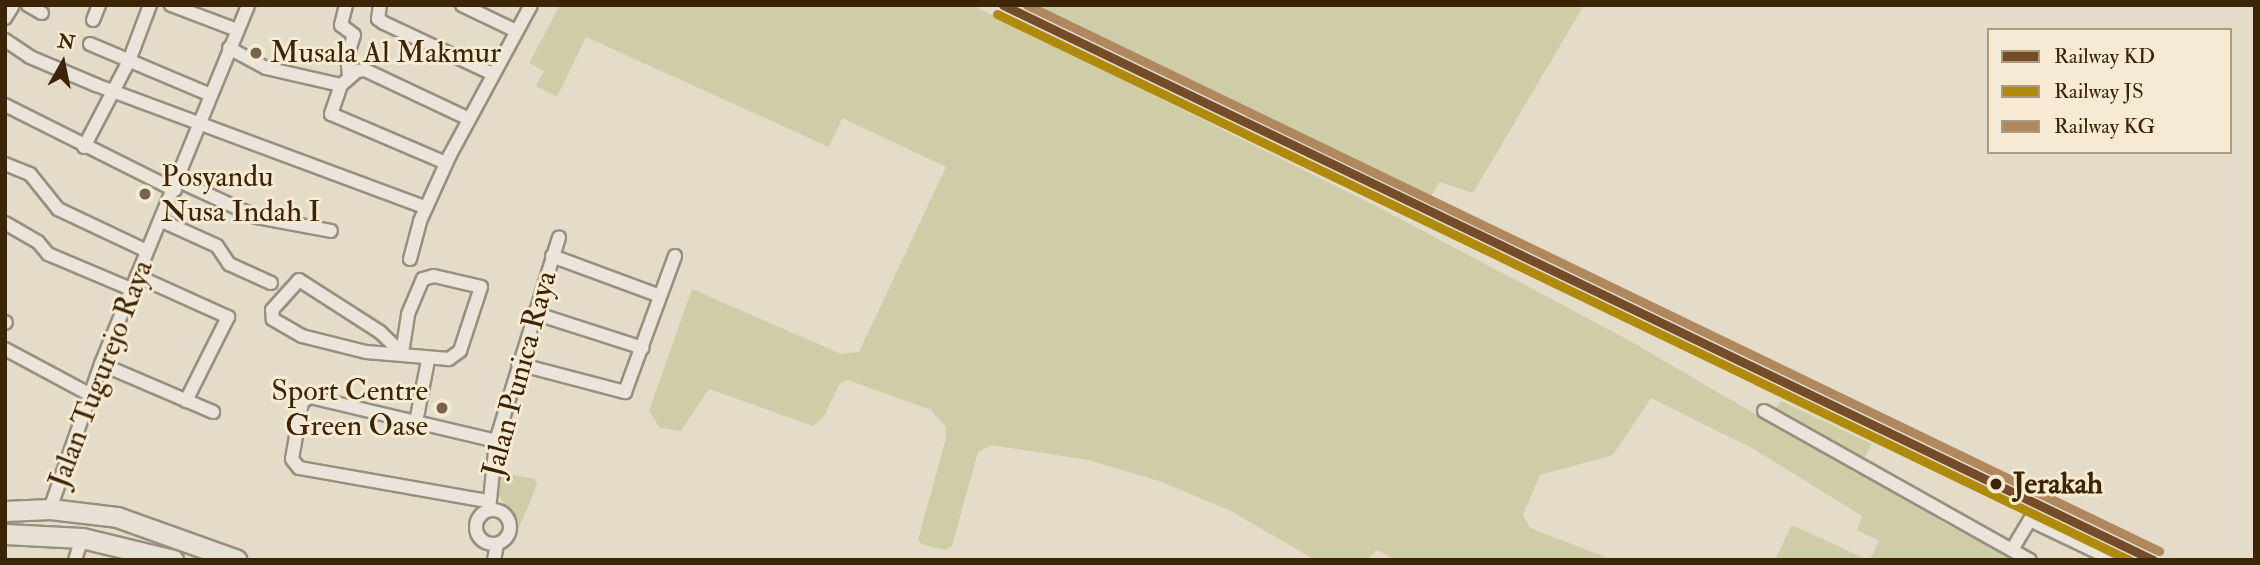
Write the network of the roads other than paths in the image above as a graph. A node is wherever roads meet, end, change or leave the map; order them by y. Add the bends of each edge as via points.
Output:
1 (13, 5) edge
2 (28, 5) edge
3 (99, 5) edge
4 (150, 5) edge
5 (171, 5) edge
6 (248, 5) edge
7 (346, 5) edge
8 (380, 5) edge
9 (462, 5) edge
10 (531, 5) edge
11 (42, 13) dead end
12 (5, 18) edge
13 (93, 20) dead end
14 (237, 30) junction
15 (516, 31) junction
16 (5, 40) edge
17 (90, 44) dead end
18 (229, 48) junction
19 (129, 61) junction
20 (493, 75) junction
21 (345, 81) junction
22 (113, 91) junction
23 (211, 95) junction
24 (5, 105) edge
25 (469, 118) junction
26 (200, 124) junction
27 (84, 147) junction
28 (446, 163) junction
29 (5, 164) edge
30 (177, 185) junction
31 (426, 208) junction
32 (162, 221) junction
33 (5, 223) edge
34 (331, 231) dead end
35 (559, 239) dead end
36 (147, 251) junction
37 (552, 256) junction
38 (675, 256) dead end
39 (410, 259) dead end
40 (137, 276) junction
41 (271, 283) dead end
42 (131, 289) junction
43 (660, 296) junction
44 (534, 313) junction
45 (643, 348) junction
46 (5, 349) edge
47 (401, 353) junction
48 (425, 359) junction
49 (100, 364) junction
50 (518, 364) junction
51 (89, 394) junction
52 (186, 401) junction
53 (1764, 411) dead end
54 (213, 412) dead end
55 (412, 421) junction
56 (496, 441) junction
57 (488, 505) junction
58 (50, 509) junction
59 (5, 511) edge
60 (5, 534) edge
61 (82, 538) junction
62 (497, 544) junction
63 (2014, 548) junction
64 (75, 560) edge
65 (173, 560) edge
66 (237, 560) edge
67 (494, 560) edge
68 (2030, 560) edge
69 (2114, 560) edge

1 - 12 street
2 - 11 street
3 - 13 street
4 - 19 street
5 - 14 street
6 - 14 street, Jalan Tugurejo Raya
7 - 21 street via 341,25 354,35
8 - 20 street via 378,19 384,23
9 - 15 street
10 - 15 street
14 - 18 street, Jalan Tugurejo Raya
15 - 20 street
16 - 22 street via 30,57
17 - 19 street
18 - 21 street via 266,68
18 - 23 street, Jalan Tugurejo Raya
19 - 22 street
19 - 23 street
20 - 25 street
21 - 25 street via 365,70
21 - 28 street via 331,114
22 - 26 street
22 - 27 street
23 - 26 street, Jalan Tugurejo Raya
24 - 27 street
25 - 28 street
26 - 30 street, Jalan Tugurejo Raya
26 - 31 street
27 - 30 street
28 - 31 street
29 - 36 street via 27,172 30,180 51,195 58,209
30 - 32 street, Jalan Tugurejo Raya
30 - 34 street via 257,217
31 - 39 street
32 - 36 street, Jalan Tugurejo Raya
32 - 41 street via 216,246 229,264
33 - 42 street via 38,242 48,254
35 - 37 street, Jalan Punica Raya
36 - 40 street, Jalan Tugurejo Raya
37 - 43 street
37 - 44 street, Jalan Punica Raya
38 - 43 street
40 - 42 street, Jalan Tugurejo Raya
40 - 52 street via 225,313 229,320
42 - 49 street, Jalan Tugurejo Raya
43 - 45 street
44 - 45 street
44 - 50 street, Jalan Punica Raya
45 - 50 street via 625,392
46 - 51 street
47 - 47 street via 380,332 299,280 272,310 273,318 302,336 366,352
47 - 48 street
47 - 48 street via 408,314 423,279 434,276 481,287 460,351 449,359
48 - 55 street
49 - 51 street, Jalan Tugurejo Raya
49 - 52 street
50 - 56 street, Jalan Punica Raya
51 - 58 street, Jalan Tugurejo Raya
52 - 54 street
53 - 63 street
55 - 56 street
55 - 57 street via 310,397 302,402 292,459 299,468
56 - 57 street, Jalan Punica Raya
57 - 62 street via 503,512 510,523 508,536
57 - 62 street via 478,517 476,531 484,542
58 - 59 highway
58 - 66 highway via 117,517
60 - 61 highway
61 - 64 street
61 - 65 highway
62 - 67 street
63 - 68 street
63 - 69 street via 2030,520

